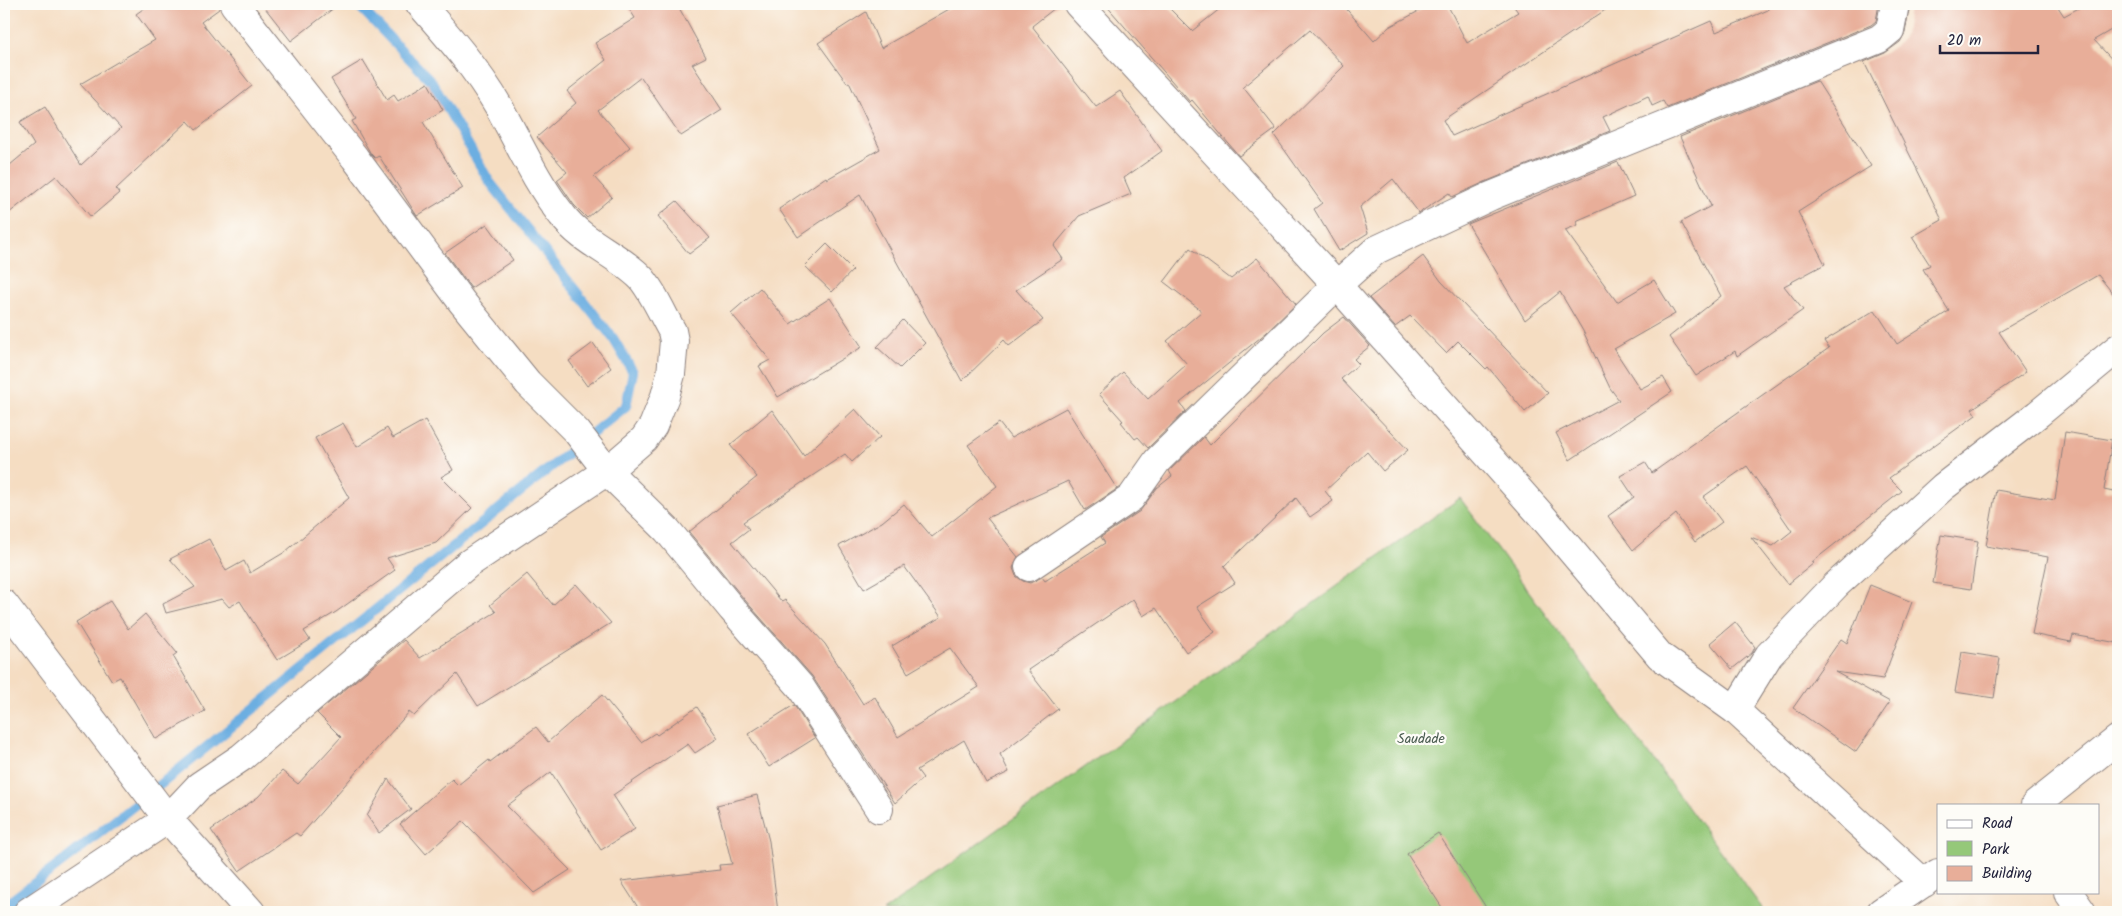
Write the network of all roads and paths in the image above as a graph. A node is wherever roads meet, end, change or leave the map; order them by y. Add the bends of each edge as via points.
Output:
1 (234, 4) edge
2 (420, 4) edge
3 (1078, 4) edge
4 (1895, 4) edge
5 (1337, 285) junction
6 (2118, 348) edge
7 (607, 471) junction
8 (1029, 567) dead end
9 (4, 604) edge
10 (1735, 710) junction
11 (2118, 739) edge
12 (2036, 804) edge
13 (879, 809) dead end
14 (168, 818) junction
15 (1931, 878) edge
16 (2069, 894) edge
17 (28, 912) edge
18 (251, 912) edge
19 (1881, 912) edge
20 (2082, 912) edge

1 - 7 street via 355,158 462,302 528,383 577,432
2 - 7 street via 456,44 498,104 543,188 562,216 577,233 641,277 672,331 671,374 652,426 644,439
3 - 5 street
4 - 5 street via 1890,30 1883,37 1492,196 1417,230 1376,250
5 - 8 street via 1157,461 1130,498
5 - 10 street via 1542,516 1660,656
6 - 10 street via 1943,487 1836,585 1769,655
7 - 13 street via 667,530 800,686
7 - 14 street via 468,564 242,757 199,786
9 - 14 street
10 - 15 street
11 - 12 street
14 - 17 street
14 - 18 street
15 - 19 street
16 - 20 street

